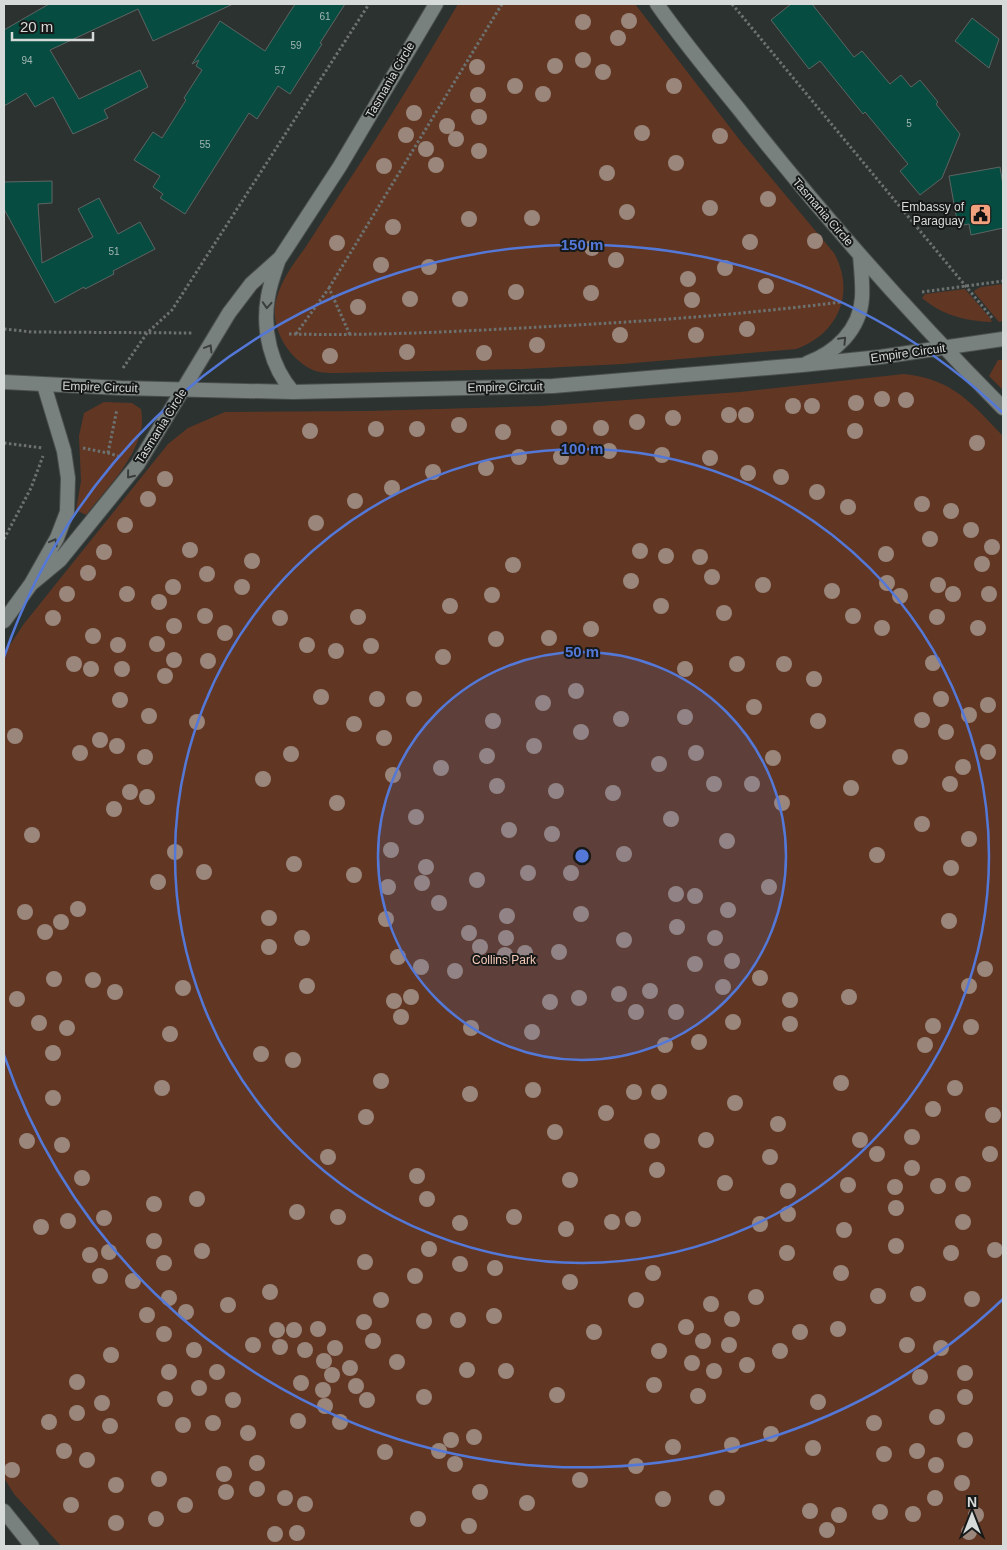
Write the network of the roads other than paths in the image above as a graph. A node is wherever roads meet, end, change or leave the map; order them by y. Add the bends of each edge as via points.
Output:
1 (436, 4) edge
2 (657, 4) edge
3 (860, 255) junction
4 (280, 258) junction
5 (1003, 339) edge
6 (944, 348) junction
7 (802, 365) junction
8 (4, 382) edge
9 (44, 385) junction
10 (184, 390) junction
11 (293, 392) junction
12 (1003, 408) edge
13 (31, 584) junction
14 (4, 621) edge
15 (4, 1511) edge
16 (32, 1546) edge

1 - 4 street, Tasmania Circle via 340,166
2 - 3 street, Tasmania Circle via 783,165
3 - 6 street, Tasmania Circle
7 -> 3 street via 826,354 850,332 862,300
10 -> 4 street, Tasmania Circle via 240,298
4 -> 11 street, Tasmania Circle via 268,297 267,325 275,365
5 - 6 street, Empire Circuit
6 - 7 street, Empire Circuit
6 - 12 street, Tasmania Circle
7 - 11 street, Empire Circuit via 553,386
8 - 9 street, Empire Circuit
9 - 10 street, Empire Circuit
13 -> 9 street, Tasmania Circle via 63,524 68,501 64,451
10 - 11 street, Empire Circuit
10 -> 13 street, Tasmania Circle via 130,475 60,560
13 - 14 street, Tasmania Circle
15 - 16 street

